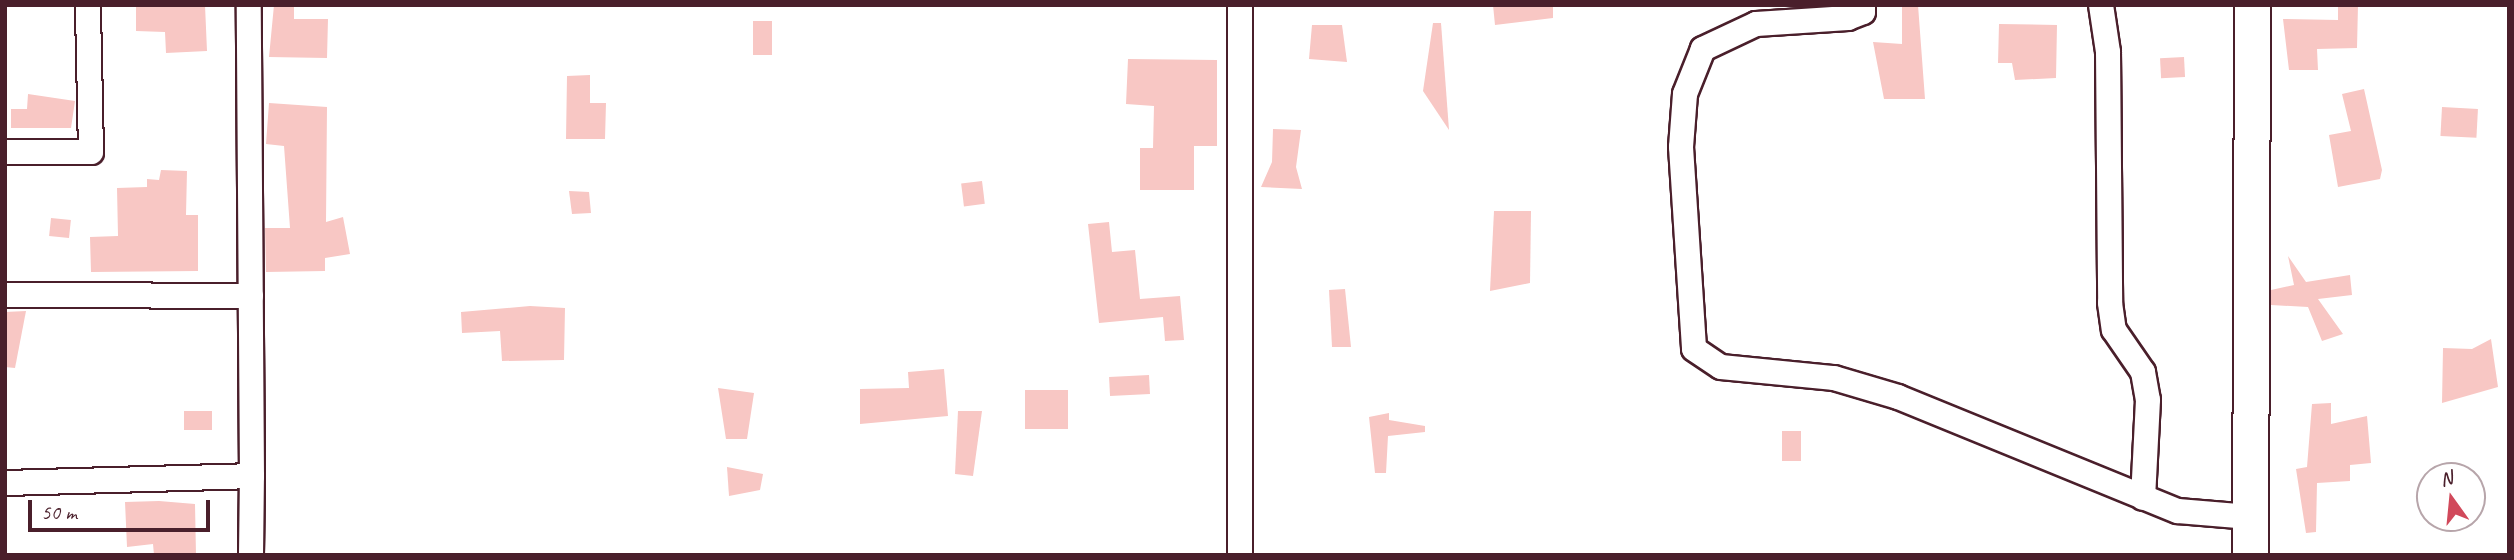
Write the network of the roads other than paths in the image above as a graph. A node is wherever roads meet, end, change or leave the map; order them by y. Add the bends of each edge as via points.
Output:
1 (88, 5) edge
2 (249, 5) edge
3 (1240, 5) edge
4 (1863, 5) edge
5 (2102, 5) edge
6 (2252, 5) edge
7 (5, 152) edge
8 (5, 296) edge
9 (251, 296) junction
10 (252, 476) junction
11 (5, 483) edge
12 (2143, 498) junction
13 (2250, 517) junction
14 (251, 555) edge
15 (1240, 555) edge
16 (2250, 555) edge

1 - 7 street via 91,152
2 - 9 street
3 - 15 street
4 - 12 street via 1863,12 1847,18 1756,24 1703,49 1685,94 1681,147 1695,349 1721,367 1834,378 1898,397
5 - 12 street via 2108,52 2110,303 2114,330 2143,372 2148,400
6 - 13 street
8 - 9 street
9 - 10 street
10 - 11 street
10 - 14 street
12 - 13 street via 2178,511
13 - 16 street

